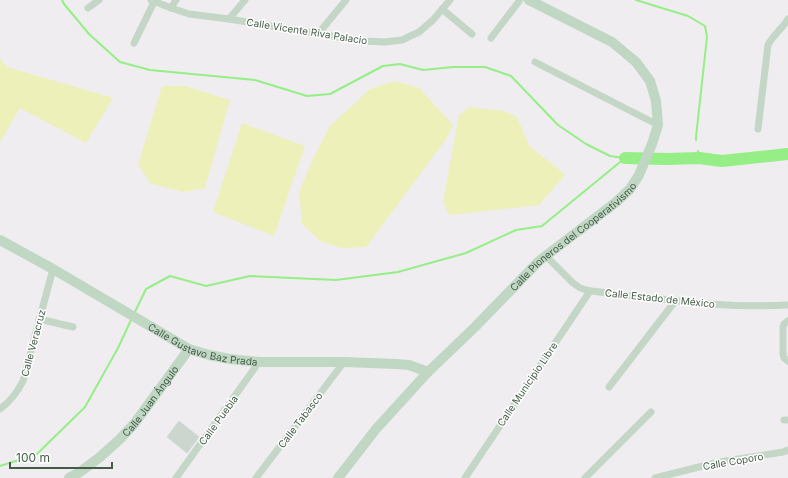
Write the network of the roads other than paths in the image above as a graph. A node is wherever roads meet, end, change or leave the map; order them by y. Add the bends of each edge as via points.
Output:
1 (99, 0) edge
2 (176, 0) edge
3 (245, 0) edge
4 (346, 0) edge
5 (450, 0) edge
6 (520, 0) edge
7 (529, 0) edge
8 (153, 1) edge
9 (88, 8) dead end
10 (170, 8) junction
11 (442, 10) junction
12 (229, 19) junction
13 (788, 19) edge
14 (318, 34) junction
15 (472, 34) dead end
16 (491, 38) dead end
17 (134, 43) dead end
18 (535, 62) dead end
19 (658, 125) junction
20 (758, 128) dead end
21 (0, 240) edge
22 (546, 256) junction
23 (53, 269) junction
24 (590, 291) junction
25 (676, 300) junction
26 (788, 305) edge
27 (39, 319) junction
28 (788, 321) edge
29 (73, 327) dead end
30 (189, 349) junction
31 (788, 361) edge
32 (259, 362) junction
33 (344, 362) junction
34 (428, 372) junction
35 (608, 387) dead end
36 (0, 409) edge
37 (651, 412) dead end
38 (788, 450) edge
39 (69, 478) edge
40 (176, 478) edge
41 (256, 478) edge
42 (338, 478) edge
43 (465, 478) edge
44 (585, 478) edge
45 (655, 478) edge

1 - 9 street
2 - 10 street
3 - 12 street
4 - 14 street
5 - 11 street, Calle Vicente Riva Palacio
6 - 16 street
7 - 19 street, Calle Pioneros del Cooperativismo via 612,42 636,62 650,81 656,101
8 - 10 street, Calle Vicente Riva Palacio
8 - 17 street
10 - 12 street, Calle Vicente Riva Palacio via 189,14
11 - 14 street, Calle Vicente Riva Palacio via 419,32 402,40 362,41
11 - 15 street
12 - 14 street, Calle Vicente Riva Palacio
13 - 20 street via 768,45
18 - 19 street
19 - 22 street, Calle Pioneros del Cooperativismo via 640,175 630,189
21 - 23 street, Calle Gustavo Baz Prada
22 - 24 street, Calle Estado de México via 573,283
22 - 34 street, Calle Pioneros del Cooperativismo
23 - 27 street, Calle Veracruz
23 - 30 street, Calle Gustavo Baz Prada
24 - 25 street, Calle Estado de México
24 - 43 street, Calle Municipio Libre
25 - 26 street, Calle Estado de México via 751,306
25 - 35 street
27 - 29 street
27 - 36 street, Calle Veracruz via 23,381 17,393
28 - 31 street via 783,327 783,354
30 - 32 street, Calle Gustavo Baz Prada via 208,355
30 - 39 street, Calle Juan Ángulo via 134,424 100,457
32 - 33 street, Calle Gustavo Baz Prada
32 - 40 street, Calle Puebla
33 - 34 street, Calle Gustavo Baz Prada via 409,365
33 - 41 street, Calle Tabasco
34 - 42 street, Calle Pioneros del Cooperativismo via 376,429
37 - 44 street
38 - 45 street, Calle Coporo via 719,462

